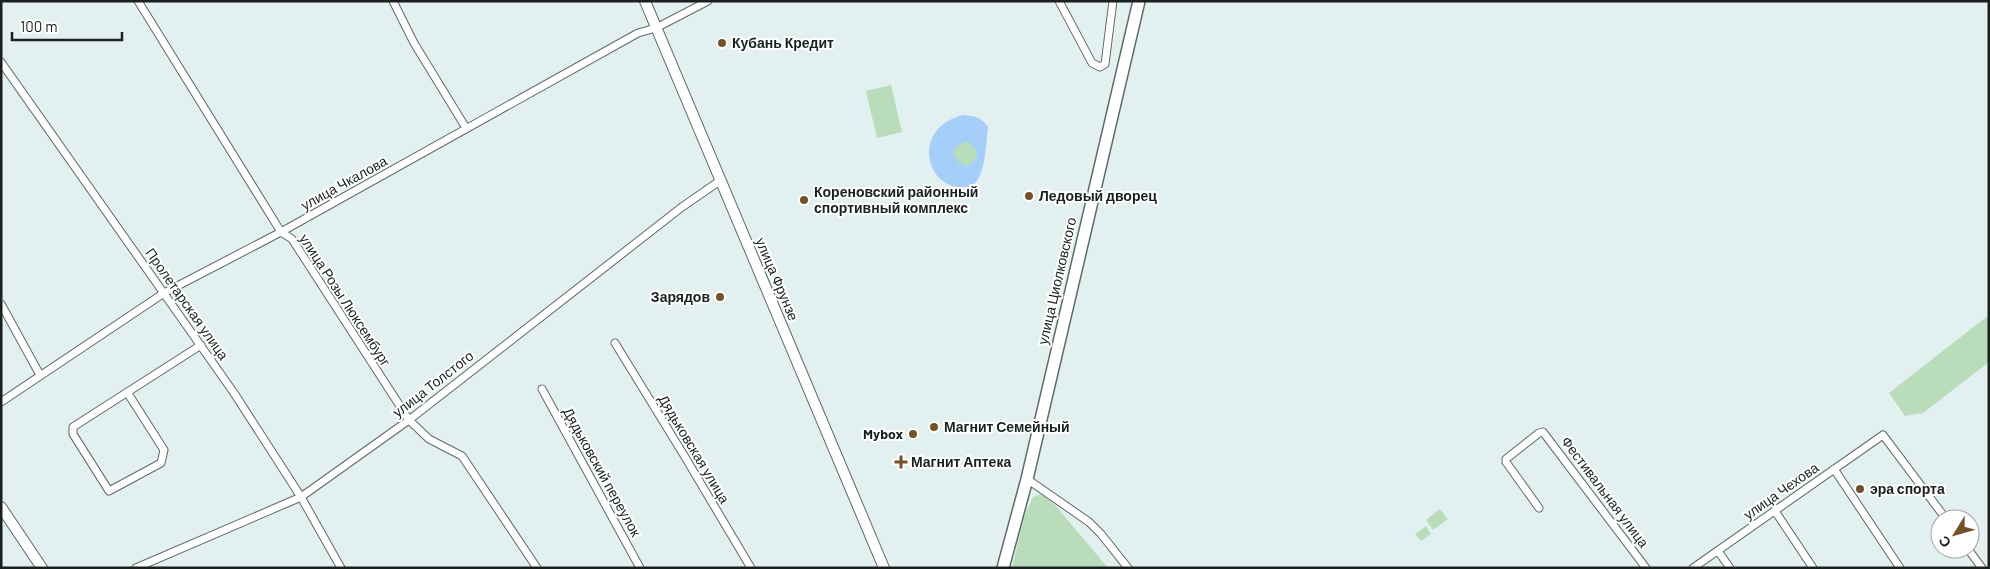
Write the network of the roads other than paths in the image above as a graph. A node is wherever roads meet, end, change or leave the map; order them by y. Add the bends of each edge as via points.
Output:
1 (138, 1) edge
2 (393, 1) edge
3 (645, 1) edge
4 (708, 1) edge
5 (1059, 1) edge
6 (1113, 1) edge
7 (1139, 1) edge
8 (656, 28) junction
9 (1, 62) edge
10 (466, 128) junction
11 (721, 180) junction
12 (281, 232) junction
13 (164, 293) junction
14 (1, 304) edge
15 (614, 343) dead end
16 (201, 345) junction
17 (40, 375) junction
18 (542, 389) dead end
19 (127, 392) junction
20 (1, 402) edge
21 (409, 420) junction
22 (1834, 470) junction
23 (1027, 479) junction
24 (301, 497) junction
25 (1, 507) edge
26 (1539, 508) dead end
27 (1938, 509) edge
28 (1775, 511) junction
29 (1718, 551) junction
30 (42, 568) edge
31 (136, 568) edge
32 (341, 568) edge
33 (537, 568) edge
34 (640, 568) edge
35 (751, 568) edge
36 (884, 568) edge
37 (1003, 568) edge
38 (1128, 568) edge
39 (1646, 568) edge
40 (1693, 568) edge
41 (1730, 568) edge
42 (1814, 568) edge
43 (1900, 568) edge

1 - 12 street, улица Розы Люксембург
2 - 10 street via 414,43
3 - 8 main road, улица Фрунзе
4 - 8 street, улица Чкалова
5 - 6 street via 1092,64 1100,67 1105,64
7 - 23 main road, улица Циолковского
8 - 10 street, улица Чкалова via 638,33
8 - 11 main road, улица Фрунзе
9 - 13 street, Пролетарская улица
10 - 12 street, улица Чкалова
11 - 21 street, улица Толстого via 682,206
11 - 36 main road, улица Фрунзе
12 - 13 street, улица Чкалова
12 - 21 street, улица Розы Люксембург via 292,239
13 - 16 street, Пролетарская улица
13 - 17 street, улица Чкалова
14 - 17 street
15 - 35 street, Дядьковская улица
16 - 19 street
16 - 24 street, Пролетарская улица
17 - 20 street, улица Чкалова
18 - 34 street, Дядьковский переулок
19 - 19 street via 73,427 73,434 109,491 161,463 164,450
21 - 24 street, улица Толстого
21 - 33 street, улица Розы Люксембург via 429,439 462,456
22 - 27 street, улица Чехова via 1883,435
22 - 28 street, улица Чехова
22 - 43 street
23 - 37 main road, улица Циолковского
23 - 38 street via 1089,522
24 - 31 street, улица Толстого
24 - 32 street, Пролетарская улица
25 - 30 main road
26 - 39 street, Фестивальная улица via 1506,459 1543,432
28 - 29 street, улица Чехова
28 - 42 street
29 - 40 street, улица Чехова
29 - 41 street

